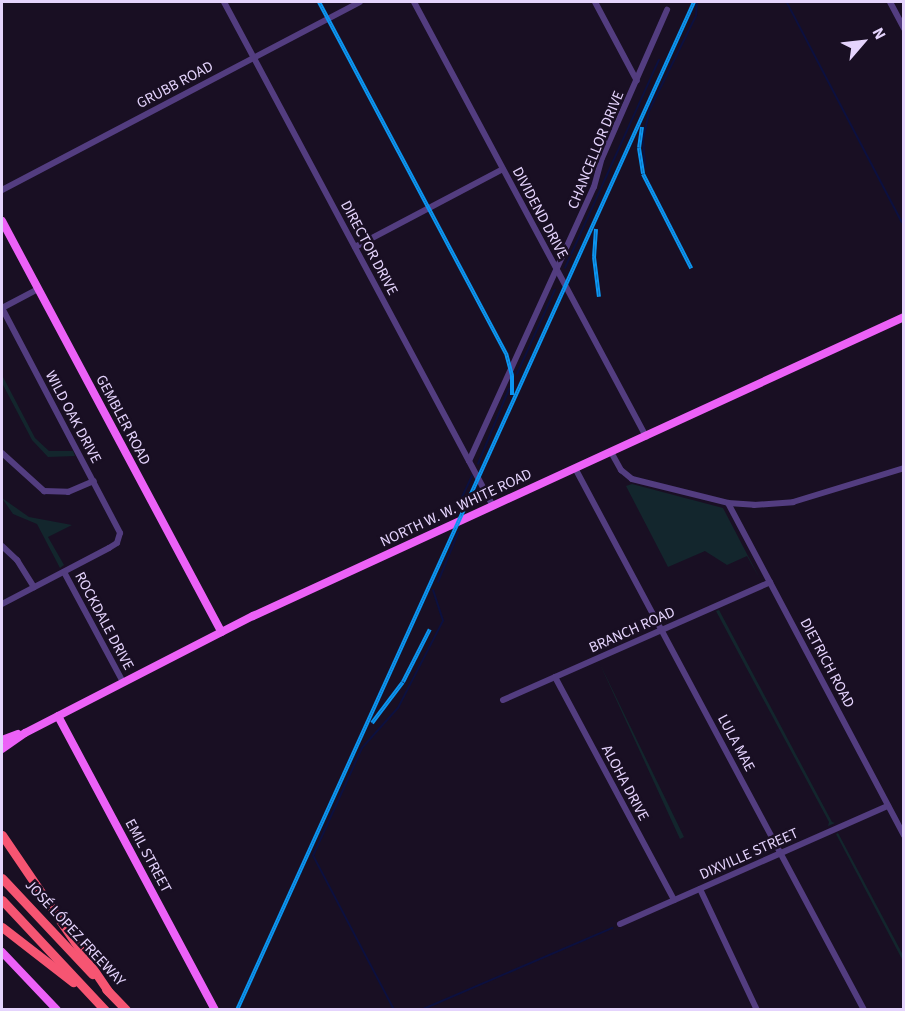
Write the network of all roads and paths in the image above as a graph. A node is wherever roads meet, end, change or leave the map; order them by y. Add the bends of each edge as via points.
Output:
1 (224, 2) edge
2 (360, 2) edge
3 (414, 2) edge
4 (595, 2) edge
5 (890, 2) edge
6 (667, 10) dead end
7 (903, 28) edge
8 (254, 58) junction
9 (637, 81) junction
10 (503, 169) junction
11 (2, 190) edge
12 (2, 221) edge
13 (355, 247) junction
14 (557, 272) junction
15 (38, 289) junction
16 (2, 308) edge
17 (903, 317) edge
18 (645, 437) junction
19 (611, 452) junction
20 (2, 453) edge
21 (469, 461) junction
22 (575, 468) junction
23 (903, 468) edge
24 (94, 481) junction
25 (728, 503) junction
26 (493, 506) junction
27 (2, 546) edge
28 (64, 572) junction
29 (770, 582) junction
30 (34, 587) junction
31 (2, 604) edge
32 (662, 630) junction
33 (221, 632) junction
34 (555, 677) junction
35 (123, 682) junction
36 (503, 700) dead end
37 (58, 716) junction
38 (25, 733) junction
39 (2, 740) edge
40 (2, 749) edge
41 (888, 806) junction
42 (2, 835) edge
43 (903, 835) edge
44 (781, 853) junction
45 (2, 878) edge
46 (700, 889) junction
47 (2, 900) edge
48 (674, 900) junction
49 (620, 924) dead end
50 (2, 927) edge
51 (2, 952) edge
52 (108, 991) junction
53 (95, 999) junction
54 (57, 1010) edge
55 (105, 1010) edge
56 (126, 1010) edge
57 (215, 1010) edge
58 (757, 1010) edge
59 (864, 1010) edge

1 - 8 street, DIRECTOR DRIVE
2 - 8 street, GRUBB ROAD
3 - 10 street, DIVIDEND DRIVE
4 - 9 street
5 - 7 street
6 - 9 street, CHANCELLOR DRIVE
8 - 11 street, GRUBB ROAD
8 - 13 street, DIRECTOR DRIVE
9 - 14 street, CHANCELLOR DRIVE
10 - 13 street
10 - 14 street, DIVIDEND DRIVE
12 - 15 main road, GEMBLER ROAD
13 - 21 street, DIRECTOR DRIVE
14 - 18 street, DIVIDEND DRIVE
14 - 21 street, CHANCELLOR DRIVE
15 - 16 street
15 - 33 main road, GEMBLER ROAD
16 - 24 street, WILD OAK DRIVE
17 - 18 main road, NORTH W. W. WHITE ROAD
18 - 19 main road, NORTH W. W. WHITE ROAD
19 - 22 main road, NORTH W. W. WHITE ROAD
19 - 25 street via 621,470 632,479
20 - 24 street via 44,490 68,492
21 - 26 street, DIRECTOR DRIVE
22 - 26 main road, NORTH W. W. WHITE ROAD
22 - 32 street, LULA MAE
23 - 25 street via 793,502
24 - 28 street, WILD OAK DRIVE via 119,527 120,537 117,543
25 - 29 street, DIETRICH ROAD
26 - 33 main road, NORTH W. W. WHITE ROAD
27 - 30 street via 17,560
28 - 30 street
28 - 35 street, ROCKDALE DRIVE
29 - 32 street, BRANCH ROAD
29 - 41 street, DIETRICH ROAD
30 - 31 street
32 - 34 street, BRANCH ROAD
32 - 44 street, LULA MAE
33 - 35 main road, NORTH W. W. WHITE ROAD
34 - 36 street, BRANCH ROAD
34 - 48 street, ALOHA DRIVE
35 - 37 main road, NORTH W. W. WHITE ROAD
37 - 38 main road, NORTH W. W. WHITE ROAD
37 - 57 main road, EMIL STREET
38 - 39 main road, NORTH W. W. WHITE ROAD
38 - 40 main road, NORTH W. W. WHITE ROAD
41 - 43 street, DIETRICH ROAD
41 - 44 street, DIXVILLE STREET
42 - 52 highway
44 - 46 street, DIXVILLE STREET
44 - 59 street, LULA MAE
45 - 52 highway, JOSÉ LÓPEZ FREEWAY
46 - 48 street, DIXVILLE STREET
46 - 58 street
47 - 53 highway, JOSÉ LÓPEZ FREEWAY
48 - 49 street, DIXVILLE STREET
50 - 53 highway
51 - 54 main road
52 - 56 highway, JOSÉ LÓPEZ FREEWAY
53 - 55 highway, JOSÉ LÓPEZ FREEWAY

